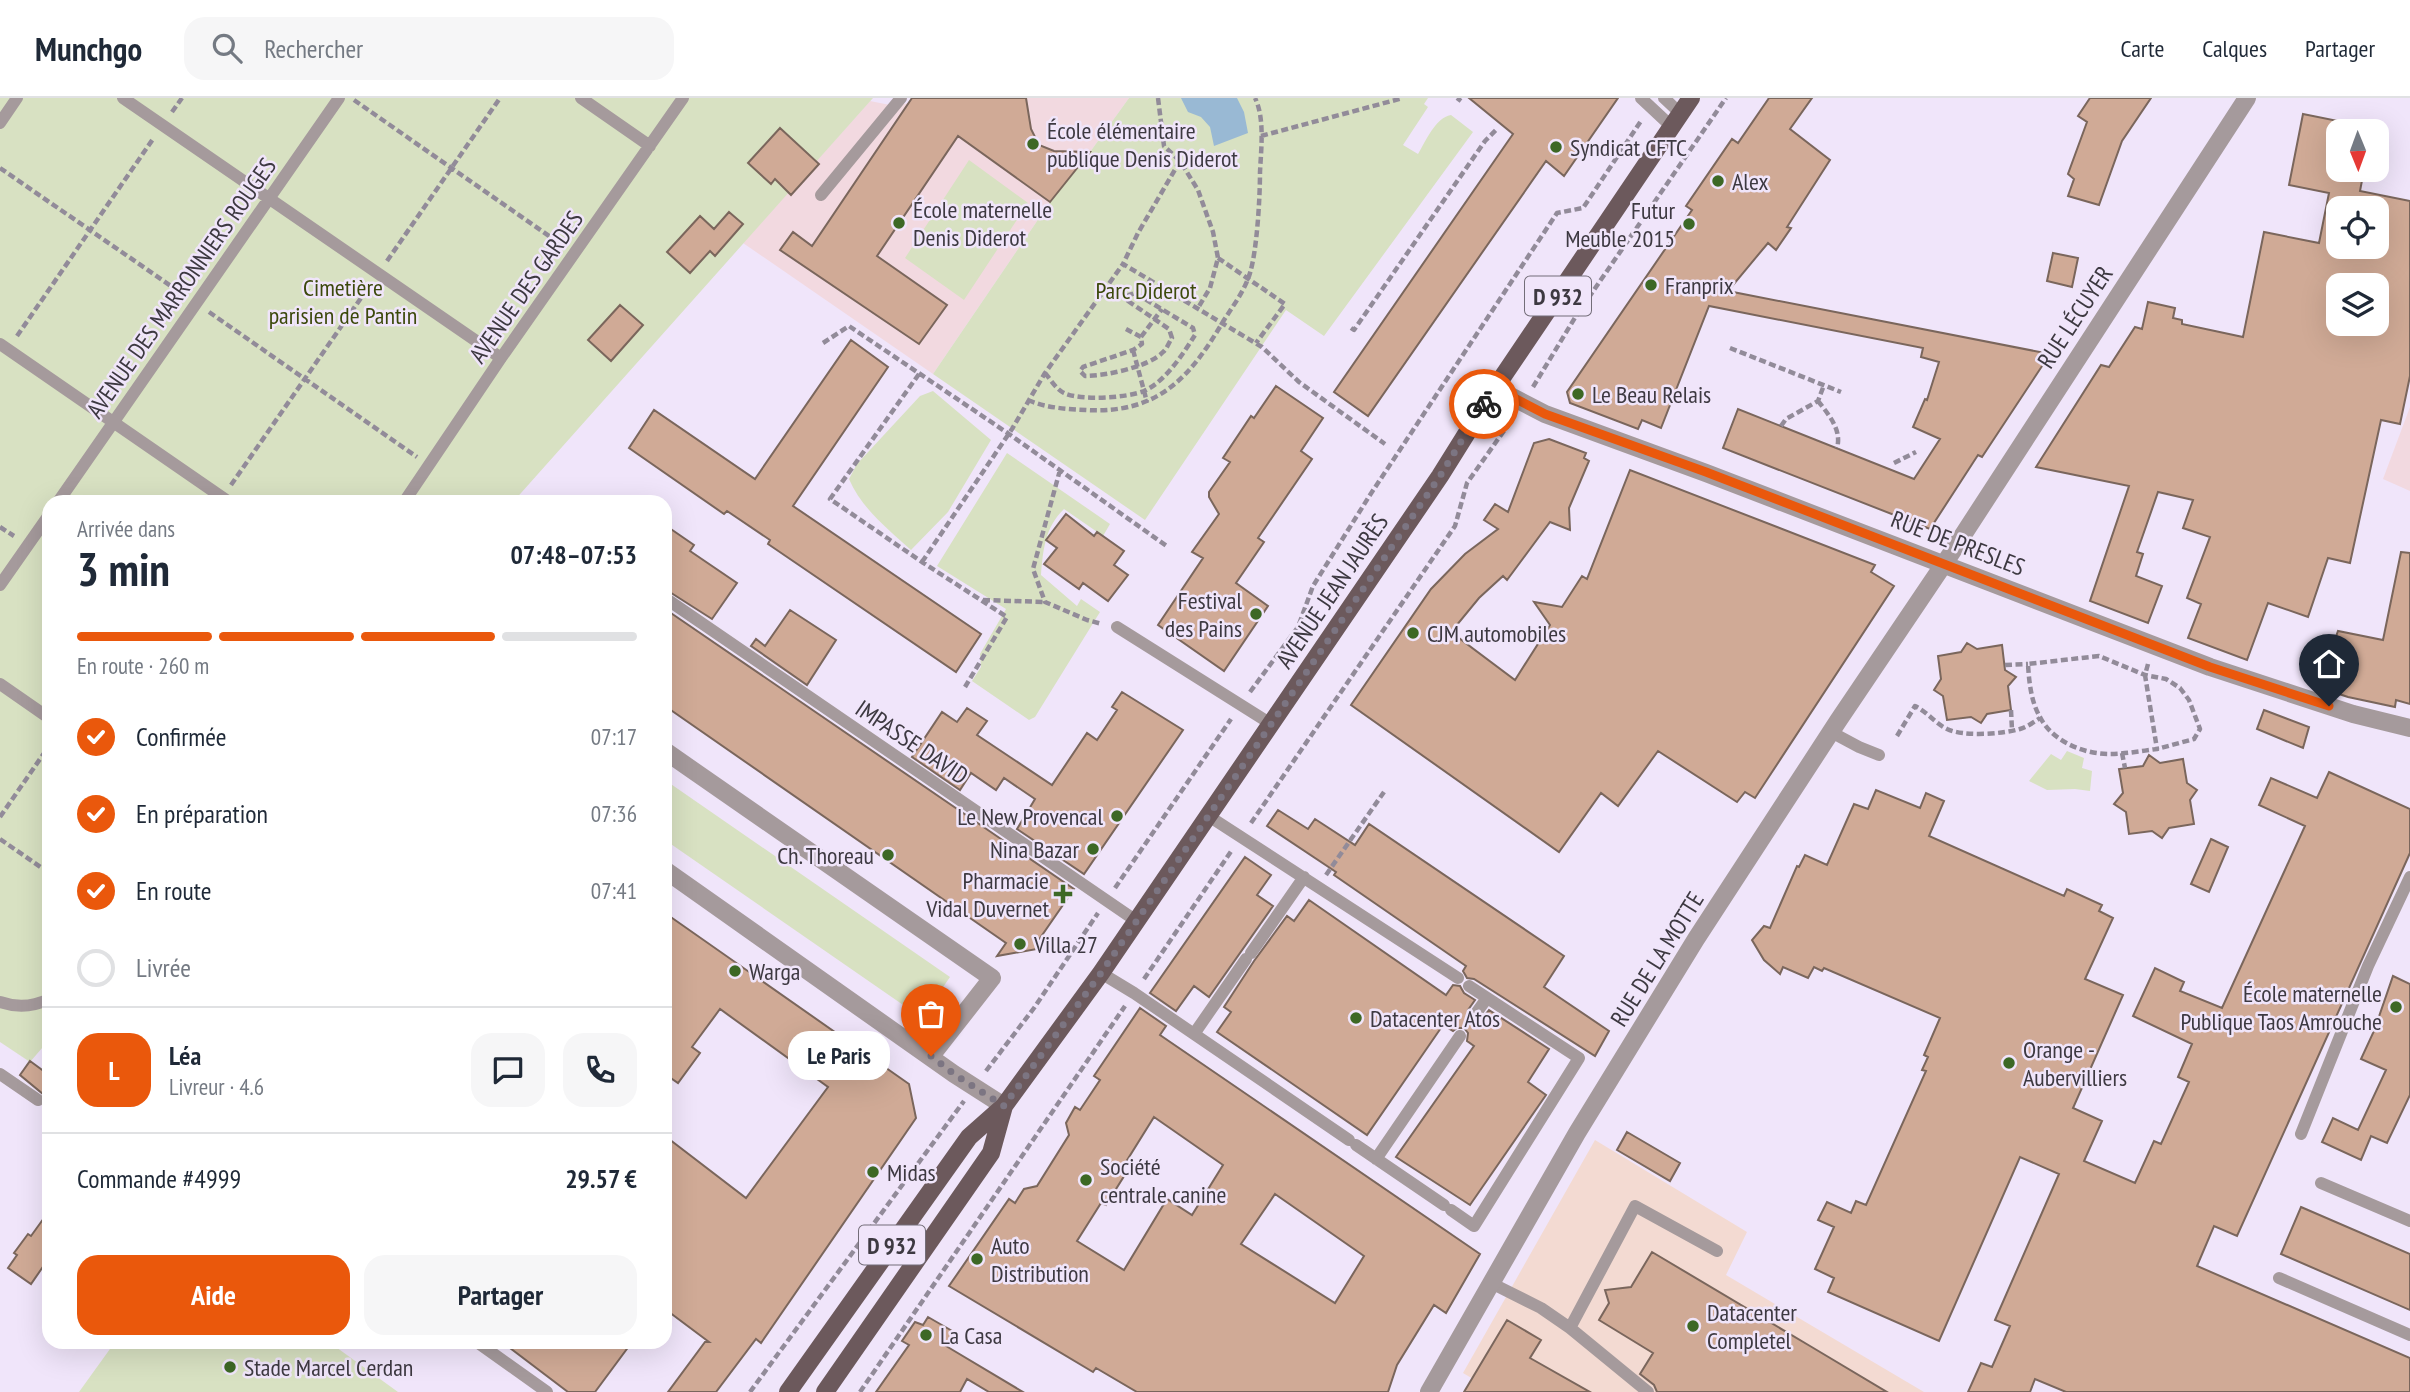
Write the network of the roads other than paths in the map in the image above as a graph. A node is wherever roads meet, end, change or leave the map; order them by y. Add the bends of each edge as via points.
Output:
1 (18, 98) edge
2 (123, 98) edge
3 (339, 98) edge
4 (581, 98) edge
5 (683, 98) edge
6 (1664, 98) edge
7 (1691, 98) edge
8 (2247, 98) edge
9 (898, 102) edge
10 (1645, 102) edge
11 (1677, 120) junction
12 (0, 123) edge
13 (650, 146) junction
14 (821, 195) dead end
15 (270, 198) junction
16 (4, 347) edge
17 (501, 358) junction
18 (1495, 388) junction
19 (114, 423) junction
20 (63, 495) edge
21 (219, 495) edge
22 (409, 495) edge
23 (42, 525) edge
24 (1944, 563) junction
25 (0, 585) edge
26 (672, 603) edge
27 (1117, 627) road end
28 (0, 684) edge
29 (42, 713) edge
30 (1271, 724) junction
31 (2410, 728) edge
32 (1831, 732) junction
33 (1879, 755) dead end
34 (672, 756) edge
35 (1208, 816) junction
36 (672, 875) edge
37 (1304, 877) junction
38 (2410, 877) edge
39 (1135, 920) junction
40 (1101, 973) junction
41 (1487, 998) junction
42 (42, 1001) edge
43 (0, 1002) edge
44 (1477, 1012) dead end
45 (1194, 1034) junction
46 (1460, 1036) dead end
47 (931, 1056) junction
48 (0, 1074) edge
49 (38, 1100) dead end
50 (1004, 1106) junction
51 (2301, 1134) dead end
52 (1376, 1158) junction
53 (2321, 1183) dead end
54 (2410, 1221) edge
55 (1717, 1251) dead end
56 (2279, 1278) dead end
57 (1491, 1283) junction
58 (1570, 1328) junction
59 (2410, 1335) edge
60 (487, 1349) edge
61 (1431, 1391) edge
62 (547, 1392) edge
63 (788, 1392) edge
64 (825, 1392) edge
65 (1648, 1392) edge

1 - 12 lane
2 - 15 lane
3 - 15 lane, AVENUE DES MARRONNIERS ROUGES
4 - 13 lane
5 - 13 lane, AVENUE DES GARDES
6 - 11 lane
7 - 11 main road, AVENUE JEAN JAURÈS / D 932
8 - 24 street, RUE LÉCUYER
9 - 14 lane
10 - 11 lane
11 - 18 main road, AVENUE JEAN JAURÈS / D 932
13 - 17 lane, AVENUE DES GARDES
15 - 17 lane
15 - 19 lane, AVENUE DES MARRONNIERS ROUGES
16 - 19 lane
17 - 22 lane, AVENUE DES GARDES
18 - 24 street, RUE DE PRESLES via 1545,414
18 - 30 main road, AVENUE JEAN JAURÈS / D 932
19 - 20 lane, AVENUE DES MARRONNIERS ROUGES
19 - 21 lane
23 - 25 lane
24 - 31 street, RUE DE PRESLES via 2210,667
24 - 32 street, RUE DE LA MOTTE
26 - 39 lane, IMPASSE DAVID
27 - 30 lane
28 - 29 lane
30 - 35 main road, AVENUE JEAN JAURÈS / D 932
32 - 33 lane
32 - 57 street, RUE DE LA MOTTE via 1654,1007
34 - 47 street via 992,978
35 - 37 lane
35 - 39 main road, AVENUE JEAN JAURÈS / D 932
36 - 47 street
37 - 41 lane
37 - 45 lane
38 - 51 lane via 2368,966
39 - 40 main road, AVENUE JEAN JAURÈS / D 932
40 - 45 lane
40 - 50 main road, AVENUE JEAN JAURÈS / D 932
41 - 44 lane
41 - 52 lane via 1578,1058 1474,1226
42 - 43 lane via 26,1006
45 - 52 lane
46 - 52 lane
47 - 50 street
48 - 49 lane
50 - 63 main road, AVENUE JEAN JAURÈS / D 932 via 969,1137
50 - 64 main road, AVENUE JEAN JAURÈS / D 932 via 991,1153
53 - 54 lane
55 - 58 lane via 1635,1206
56 - 59 lane
57 - 58 lane
57 - 61 street, RUE DE LA MOTTE
58 - 65 lane
60 - 62 lane

